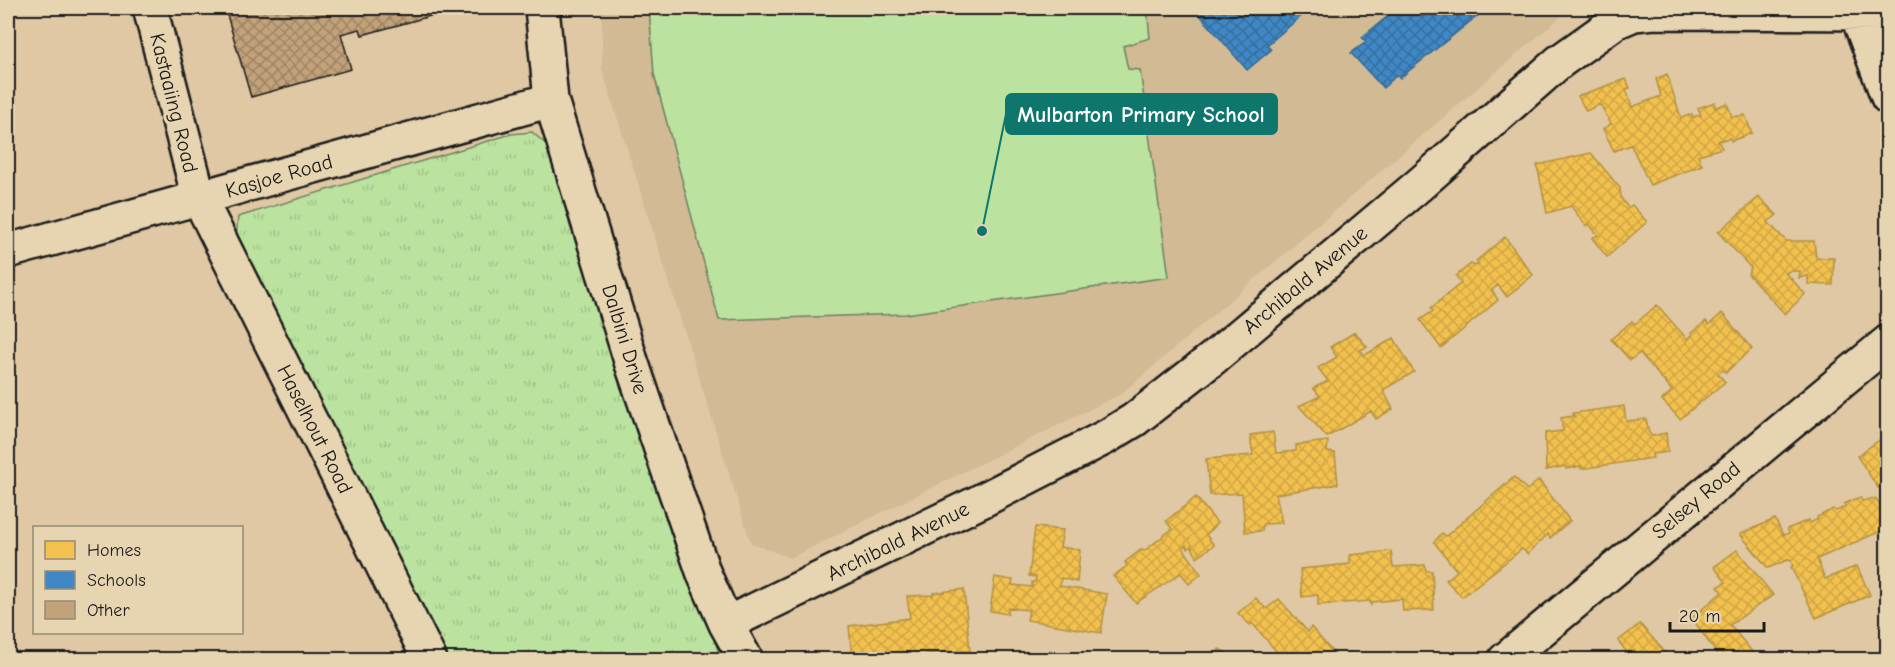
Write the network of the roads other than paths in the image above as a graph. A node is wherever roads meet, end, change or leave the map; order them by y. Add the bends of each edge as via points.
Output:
1 (150, 8) edge
2 (542, 8) edge
3 (1872, 13) edge
4 (1887, 97) edge
5 (551, 100) junction
6 (199, 198) junction
7 (8, 251) edge
8 (1887, 342) edge
9 (726, 624) junction
10 (430, 660) edge
11 (746, 660) edge
12 (1505, 660) edge

1 - 6 street, Kastaaiing Road
2 - 5 street, Dalbini Drive
3 - 4 street
3 - 9 street, Archibald Avenue via 1654,12 1634,14 1615,22 1559,62 1419,185 1134,420 989,497
5 - 6 street, Kasjoe Road
5 - 9 street, Dalbini Drive via 659,447
6 - 7 street, Kasjoe Road
6 - 10 street, Haselhout Road
8 - 12 street, Selsey Road
9 - 11 street, Dalbini Drive

